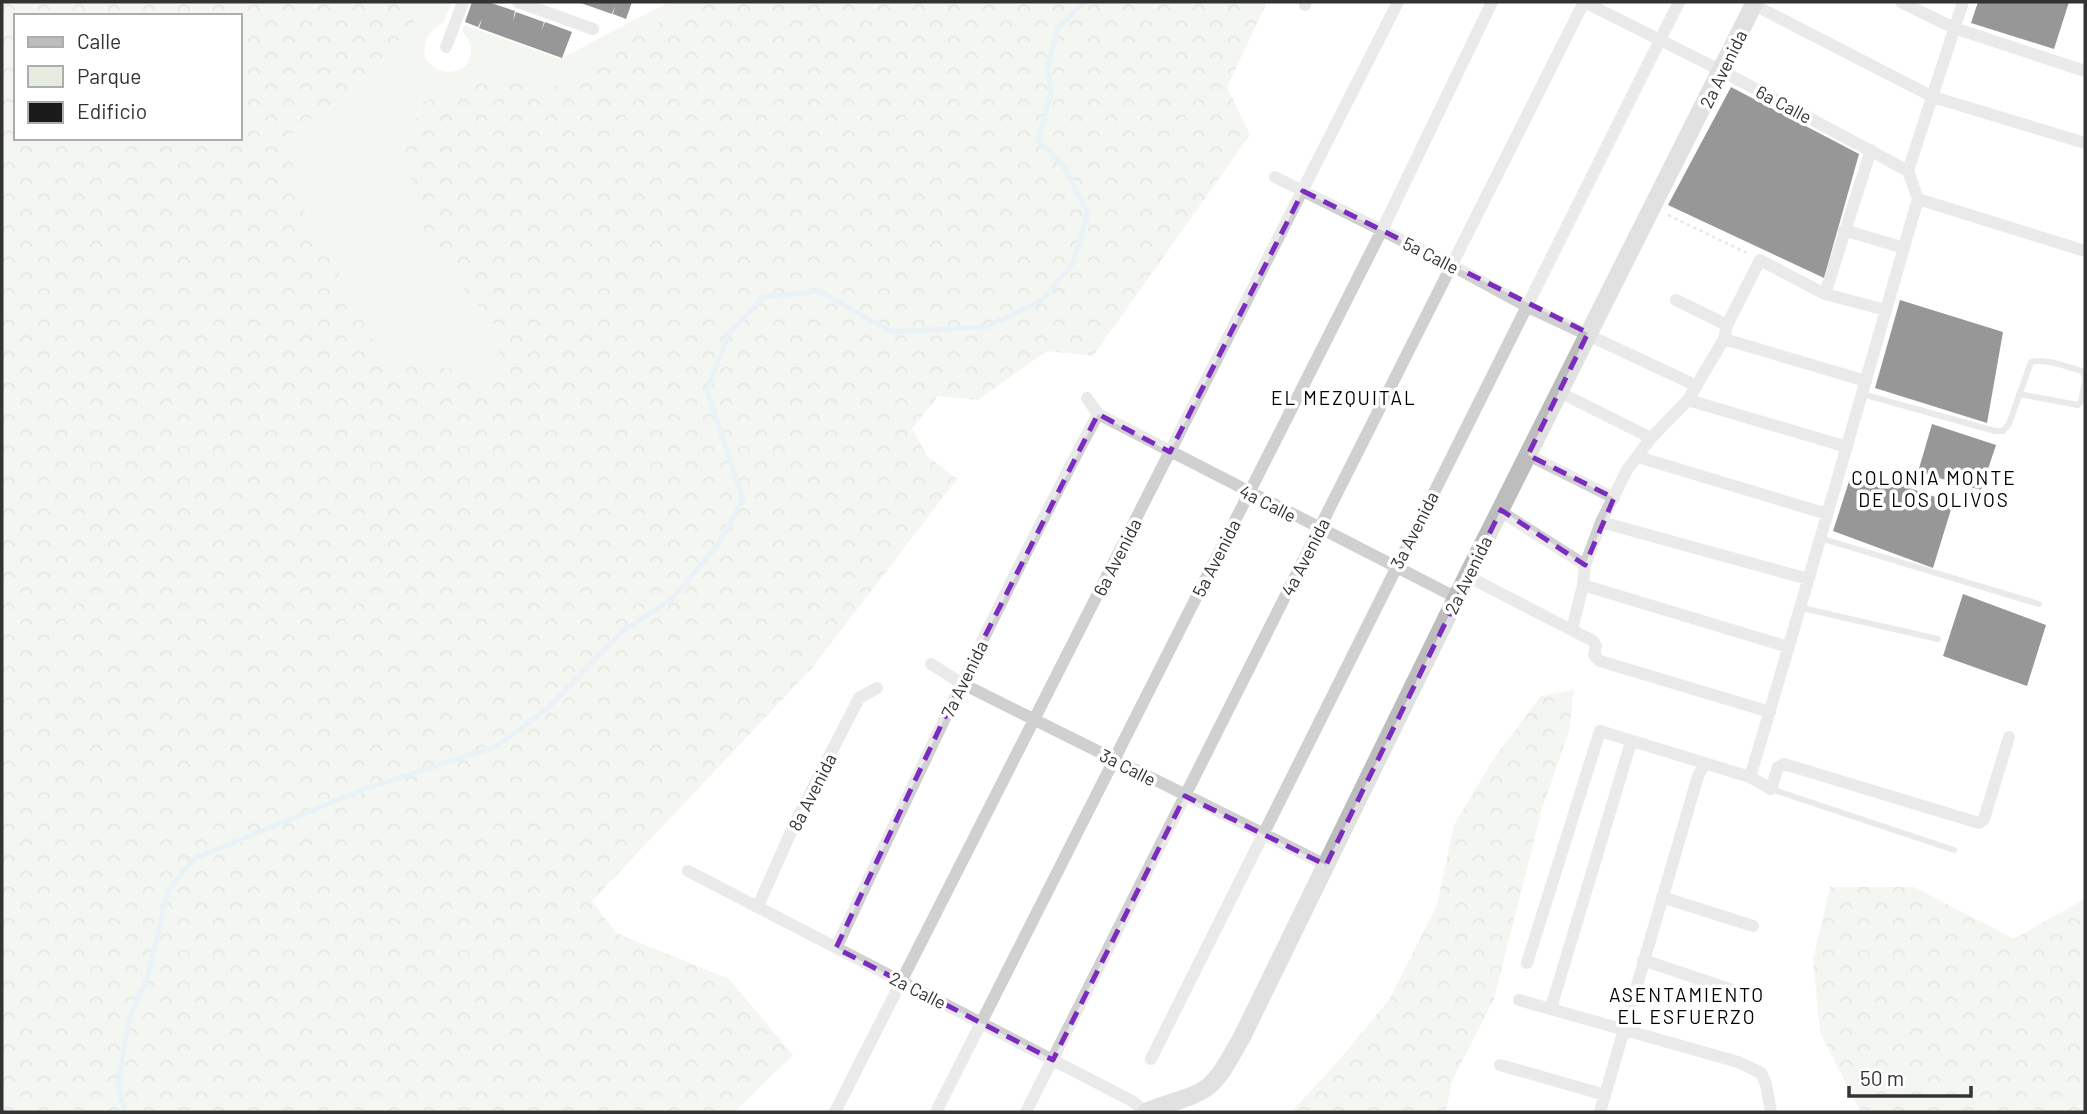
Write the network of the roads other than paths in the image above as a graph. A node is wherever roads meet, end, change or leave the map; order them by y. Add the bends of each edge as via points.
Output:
1 (463, 2) edge
2 (518, 2) edge
3 (1398, 2) edge
4 (1492, 2) edge
5 (1584, 2) edge
6 (1679, 2) edge
7 (1901, 2) edge
8 (1963, 2) edge
9 (1754, 3) edge
10 (1954, 28) junction
11 (593, 29) dead end
12 (1659, 41) junction
13 (446, 47) dead end
14 (1722, 71) junction
15 (2085, 71) edge
16 (1933, 96) junction
17 (2085, 143) edge
18 (1871, 150) junction
19 (1908, 171) junction
20 (1275, 177) dead end
21 (1303, 191) junction
22 (1918, 199) junction
23 (1382, 230) junction
24 (1844, 230) junction
25 (1904, 248) junction
26 (2085, 251) edge
27 (1451, 265) junction
28 (1825, 294) junction
29 (1676, 300) dead end
30 (1526, 306) junction
31 (1886, 310) junction
32 (1727, 326) junction
33 (1588, 333) junction
34 (1724, 339) junction
35 (2085, 379) edge
36 (1866, 381) junction
37 (1697, 386) junction
38 (1559, 392) junction
39 (1861, 394) junction
40 (2019, 394) junction
41 (1087, 398) dead end
42 (1688, 400) junction
43 (1098, 414) junction
44 (1650, 438) junction
45 (1847, 447) junction
46 (1170, 452) junction
47 (1528, 456) junction
48 (1638, 457) junction
49 (1249, 493) junction
50 (1614, 498) junction
51 (1500, 511) junction
52 (1827, 514) junction
53 (1601, 522) junction
54 (1319, 529) junction
55 (1820, 538) junction
56 (1585, 565) junction
57 (1395, 568) junction
58 (1467, 576) junction
59 (1808, 579) junction
60 (1583, 585) junction
61 (1457, 598) junction
62 (2039, 604) dead end
63 (1802, 608) junction
64 (1572, 629) junction
65 (1938, 639) dead end
66 (1788, 647) junction
67 (932, 664) dead end
68 (961, 683) junction
69 (877, 688) dead end
70 (1770, 712) junction
71 (1035, 720) junction
72 (2009, 737) dead end
73 (1631, 742) junction
74 (1114, 760) junction
75 (1704, 765) junction
76 (1750, 777) junction
77 (1771, 789) junction
78 (1185, 796) junction
79 (1264, 834) junction
80 (1954, 850) dead end
81 (1326, 865) junction
82 (688, 871) dead end
83 (1662, 897) junction
84 (758, 906) junction
85 (1754, 926) dead end
86 (836, 948) junction
87 (1643, 960) junction
88 (1527, 963) dead end
89 (902, 982) junction
90 (1741, 993) dead end
91 (1519, 1000) dead end
92 (1551, 1008) junction
93 (981, 1023) junction
94 (1625, 1029) junction
95 (1150, 1059) dead end
96 (1053, 1060) junction
97 (1500, 1065) dead end
98 (1605, 1095) junction
99 (835, 1112) edge
100 (936, 1112) edge
101 (1026, 1112) edge
102 (1146, 1112) edge
103 (1600, 1112) edge
104 (1771, 1112) edge

1 - 13 street
2 - 11 street
3 - 21 street, 6a Avenida
4 - 23 street, 5a Avenida
5 - 12 street, 6a Calle
5 - 27 street, 4a Avenida
6 - 12 street, 3a Avenida
7 - 10 street
8 - 10 street
9 - 14 main road, 2a Avenida
9 - 16 street
10 - 15 street
10 - 16 street
12 - 14 street, 6a Calle
12 - 30 street, 3a Avenida
14 - 18 street, 6a Calle
14 - 33 main road, 2a Avenida
16 - 17 street
16 - 19 street
18 - 19 street, 6a Calle
18 - 24 street
19 - 22 street
20 - 21 street, 5a Calle
21 - 23 street, 5a Calle
21 - 46 street, 6a Avenida
22 - 25 street
22 - 26 street
23 - 27 street, 5a Calle
23 - 49 street, 5a Avenida
24 - 25 street
24 - 28 street
25 - 31 street
27 - 30 street, 5a Calle
27 - 54 street, 4a Avenida
28 - 31 street
28 - 32 street via 1760,260
29 - 32 street
30 - 33 street, 5a Calle
30 - 57 street, 3a Avenida
31 - 36 street
32 - 34 street
33 - 37 street, 5a Calle
33 - 38 main road, 2a Avenida
34 - 36 street
34 - 37 street
35 - 40 lane via 2078,405
35 - 40 lane via 2082,371 2035,360
36 - 39 street
37 - 42 street
38 - 44 street
38 - 47 main road, 2a Avenida
39 - 40 lane via 1997,432 2009,424
39 - 45 street
41 - 43 street, 4a Calle
42 - 44 street
42 - 45 street
43 - 46 street, 4a Calle
43 - 68 street, 7a Avenida
44 - 48 street
45 - 52 street
46 - 49 street, 4a Calle
46 - 71 street, 6a Avenida
47 - 50 street
47 - 51 main road, 2a Avenida
48 - 50 street
48 - 52 street
49 - 54 street, 4a Calle
49 - 74 street, 5a Avenida
50 - 53 street
51 - 56 street
51 - 58 main road, 2a Avenida
52 - 55 street
53 - 56 street
53 - 59 street
54 - 57 street, 4a Calle
54 - 78 street, 4a Avenida
55 - 59 street
55 - 62 lane
56 - 60 street
57 - 61 street, 4a Calle
57 - 79 street, 3a Avenida
58 - 61 main road, 2a Avenida
58 - 64 street
59 - 63 street
60 - 64 street
60 - 66 street
61 - 81 main road, 2a Avenida
63 - 65 lane
63 - 66 street
64 - 70 street via 1593,641 1594,655 1600,661
66 - 70 street
67 - 68 street, 3a Calle
68 - 71 street, 3a Calle
68 - 86 street, 7a Avenida
69 - 84 street, 8a Avenida via 859,698
70 - 76 street
71 - 74 street, 3a Calle
71 - 89 street, 6a Avenida
72 - 77 street via 1979,823 1784,765 1778,767
73 - 75 street
73 - 88 street via 1598,732
73 - 92 street
74 - 78 street, 3a Calle
74 - 93 street, 5a Avenida
75 - 76 street
75 - 83 street
76 - 77 street
77 - 80 lane
78 - 79 street, 3a Calle
78 - 96 street, 4a Avenida
79 - 81 street, 3a Calle
79 - 95 street, 3a Avenida
81 - 102 main road, 2a Avenida via 1220,1074 1203,1090
82 - 84 street, 2a Calle
83 - 85 street
83 - 87 street
84 - 86 street, 2a Calle
86 - 89 street, 2a Calle
87 - 90 street
87 - 94 street
89 - 93 street, 2a Calle
89 - 99 street, 6a Avenida
91 - 92 street
92 - 94 street
93 - 96 street, 2a Calle
93 - 100 street, 5a Avenida
94 - 98 street
94 - 104 street via 1761,1073
96 - 101 street, 4a Avenida
96 - 102 street, 2a Calle
97 - 98 street
98 - 103 street

